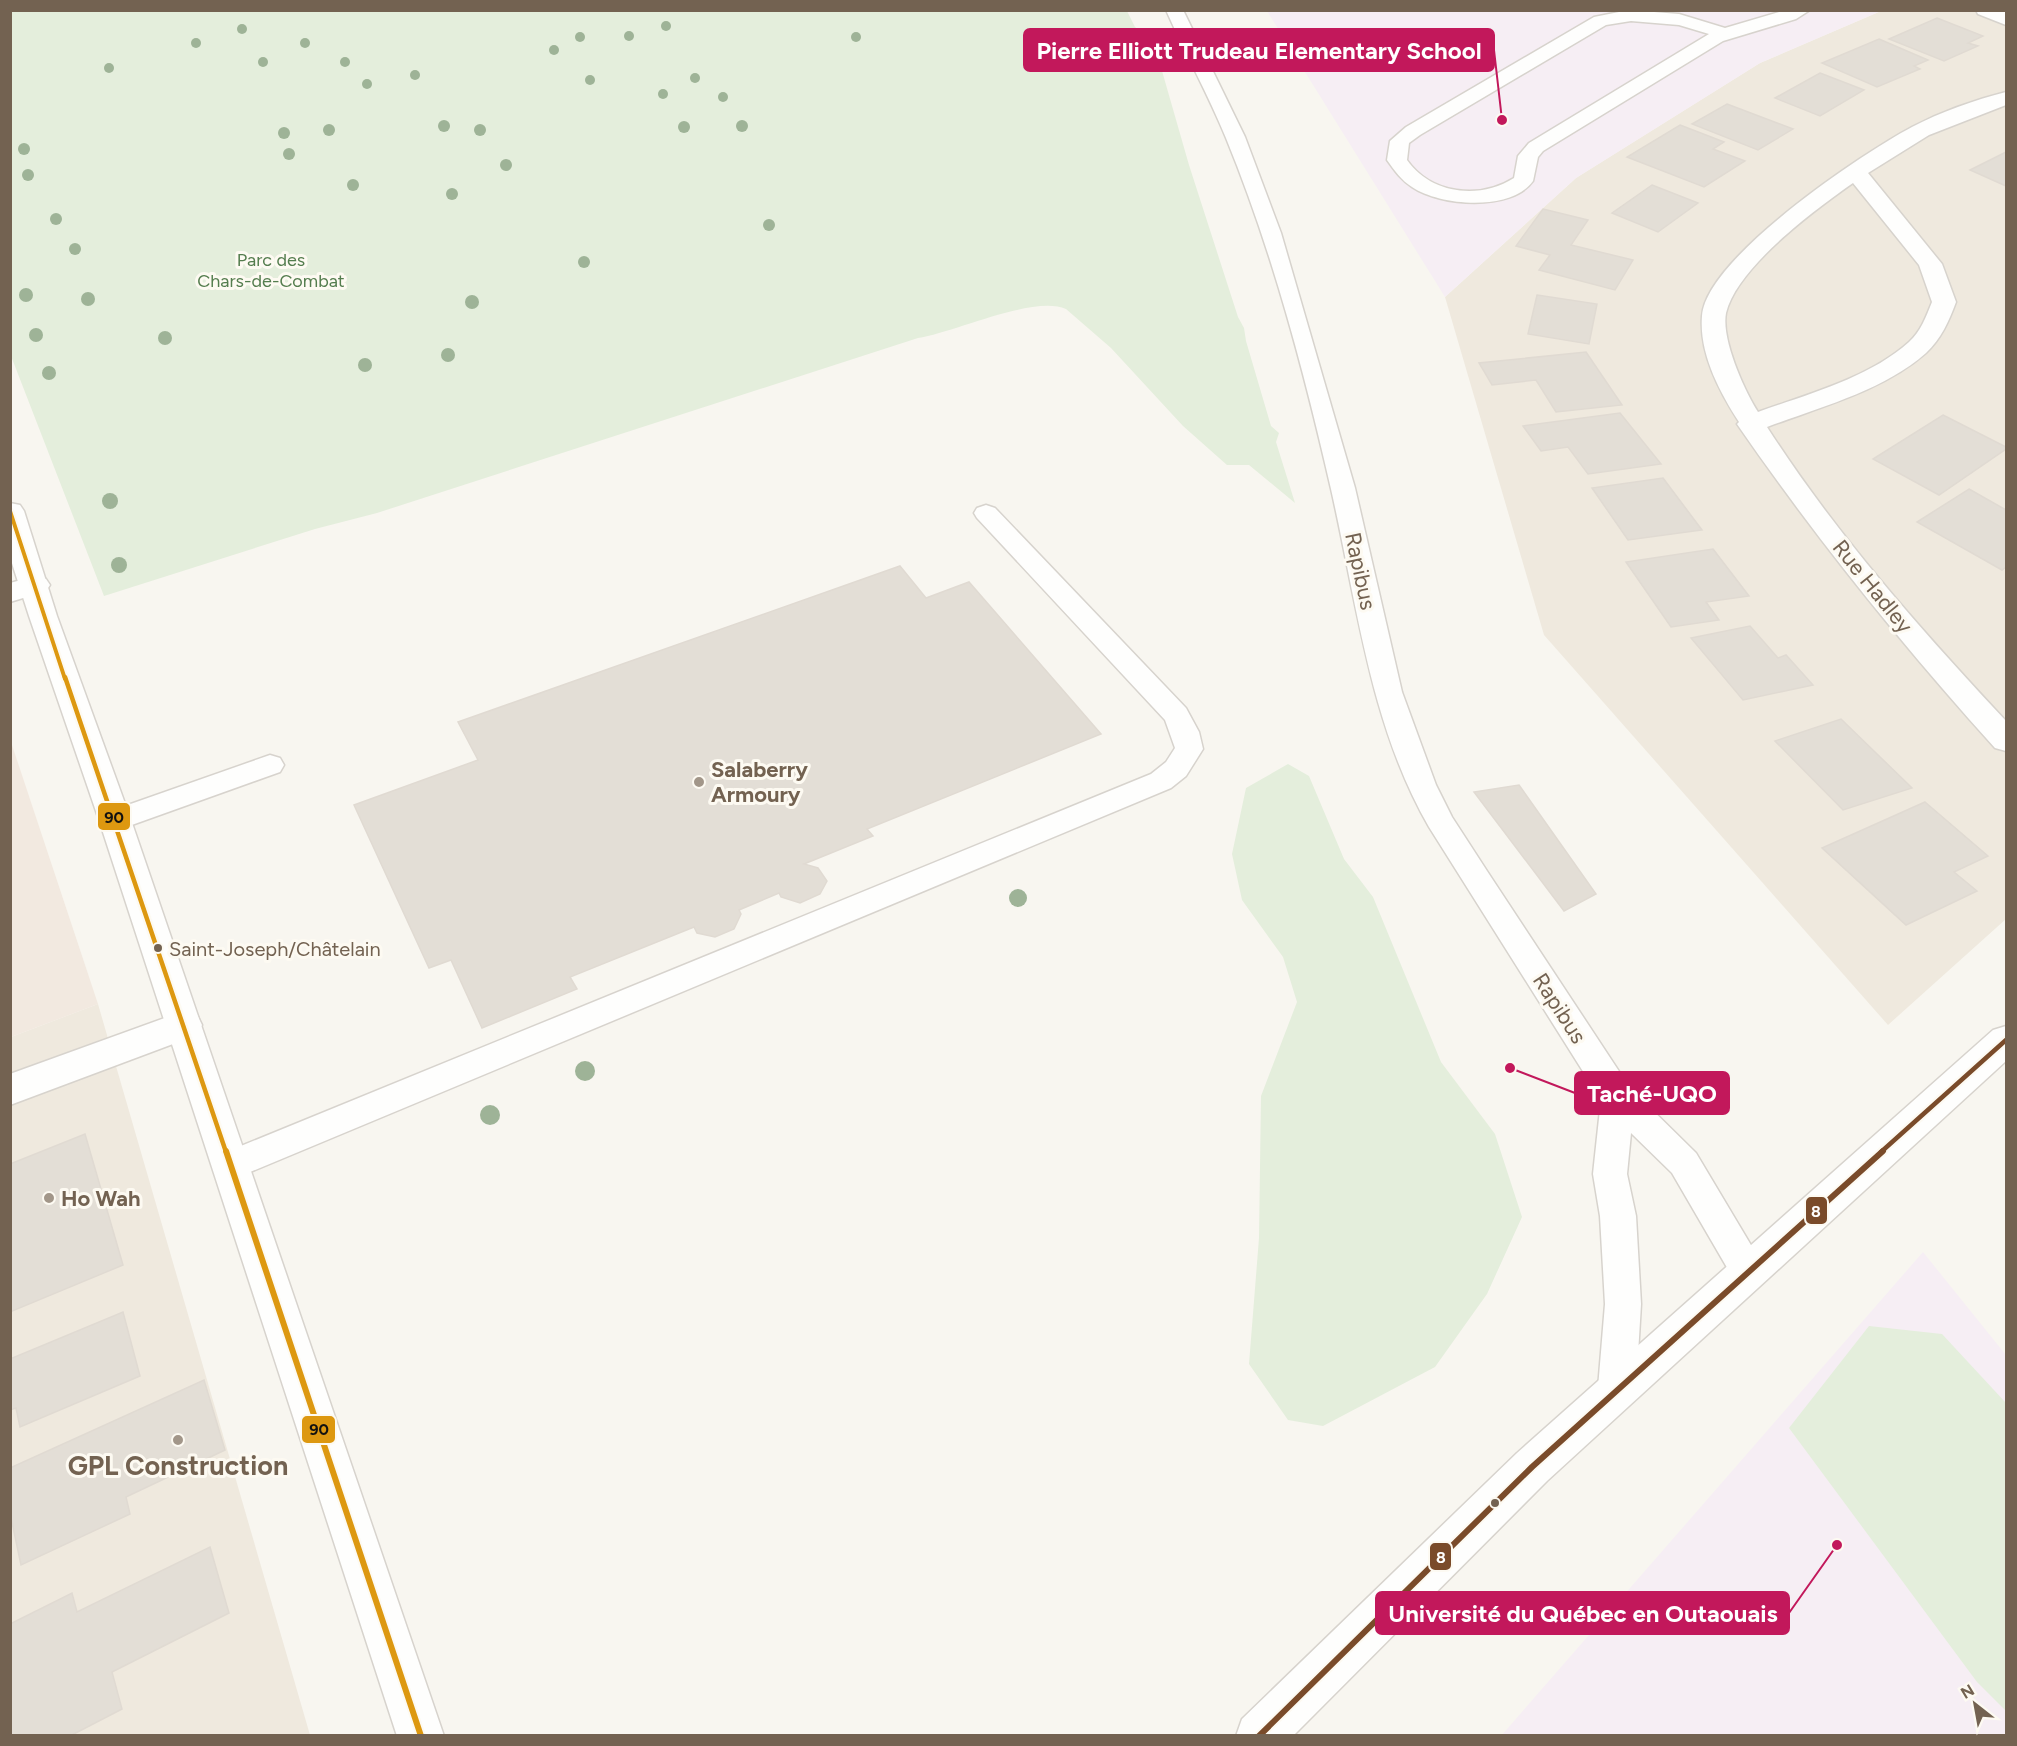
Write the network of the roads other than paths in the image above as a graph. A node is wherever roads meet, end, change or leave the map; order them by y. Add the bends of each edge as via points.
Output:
1 (1174, 10) edge
2 (1802, 10) edge
3 (1985, 10) edge
4 (2007, 19) edge
5 (1724, 34) junction
6 (2007, 98) edge
7 (1856, 172) junction
8 (1750, 424) junction
9 (10, 511) edge
10 (986, 513) dead end
11 (23, 589) edge
12 (2007, 740) edge
13 (270, 765) dead end
14 (115, 820) junction
15 (184, 1025) junction
16 (2007, 1040) edge
17 (10, 1090) edge
18 (1618, 1098) junction
19 (231, 1166) junction
20 (1749, 1272) junction
21 (1617, 1388) junction
22 (421, 1736) edge
23 (1259, 1736) edge

1 - 18 lane, Rapibus via 1249,171 1279,260 1326,421 1385,681 1409,756 1439,819
2 - 5 lane
3 - 4 street
5 - 5 lane via 1669,18 1629,16 1600,21 1413,131 1401,141 1398,160 1409,176 1428,188 1485,196 1504,192 1523,181 1528,156 1536,147
6 - 7 street, Rue Hadley via 1963,112 1911,136
7 - 8 street, Rue Hadley via 1784,225 1728,284 1714,314 1715,348 1728,384
7 - 8 street via 1930,264 1944,302 1930,334 1897,363 1859,383
8 - 12 street, Rue Hadley via 1787,477 1932,659
9 - 11 street
10 - 19 lane via 1176,715 1189,749 1176,769 1161,781
11 - 14 street via 43,616
13 - 14 lane
14 - 15 street
15 - 17 street
15 - 19 street
16 - 20 street
18 - 20 lane, Rapibus via 1684,1163
18 - 21 lane via 1610,1174 1618,1216 1623,1304
19 - 22 street
20 - 21 street
21 - 23 street

